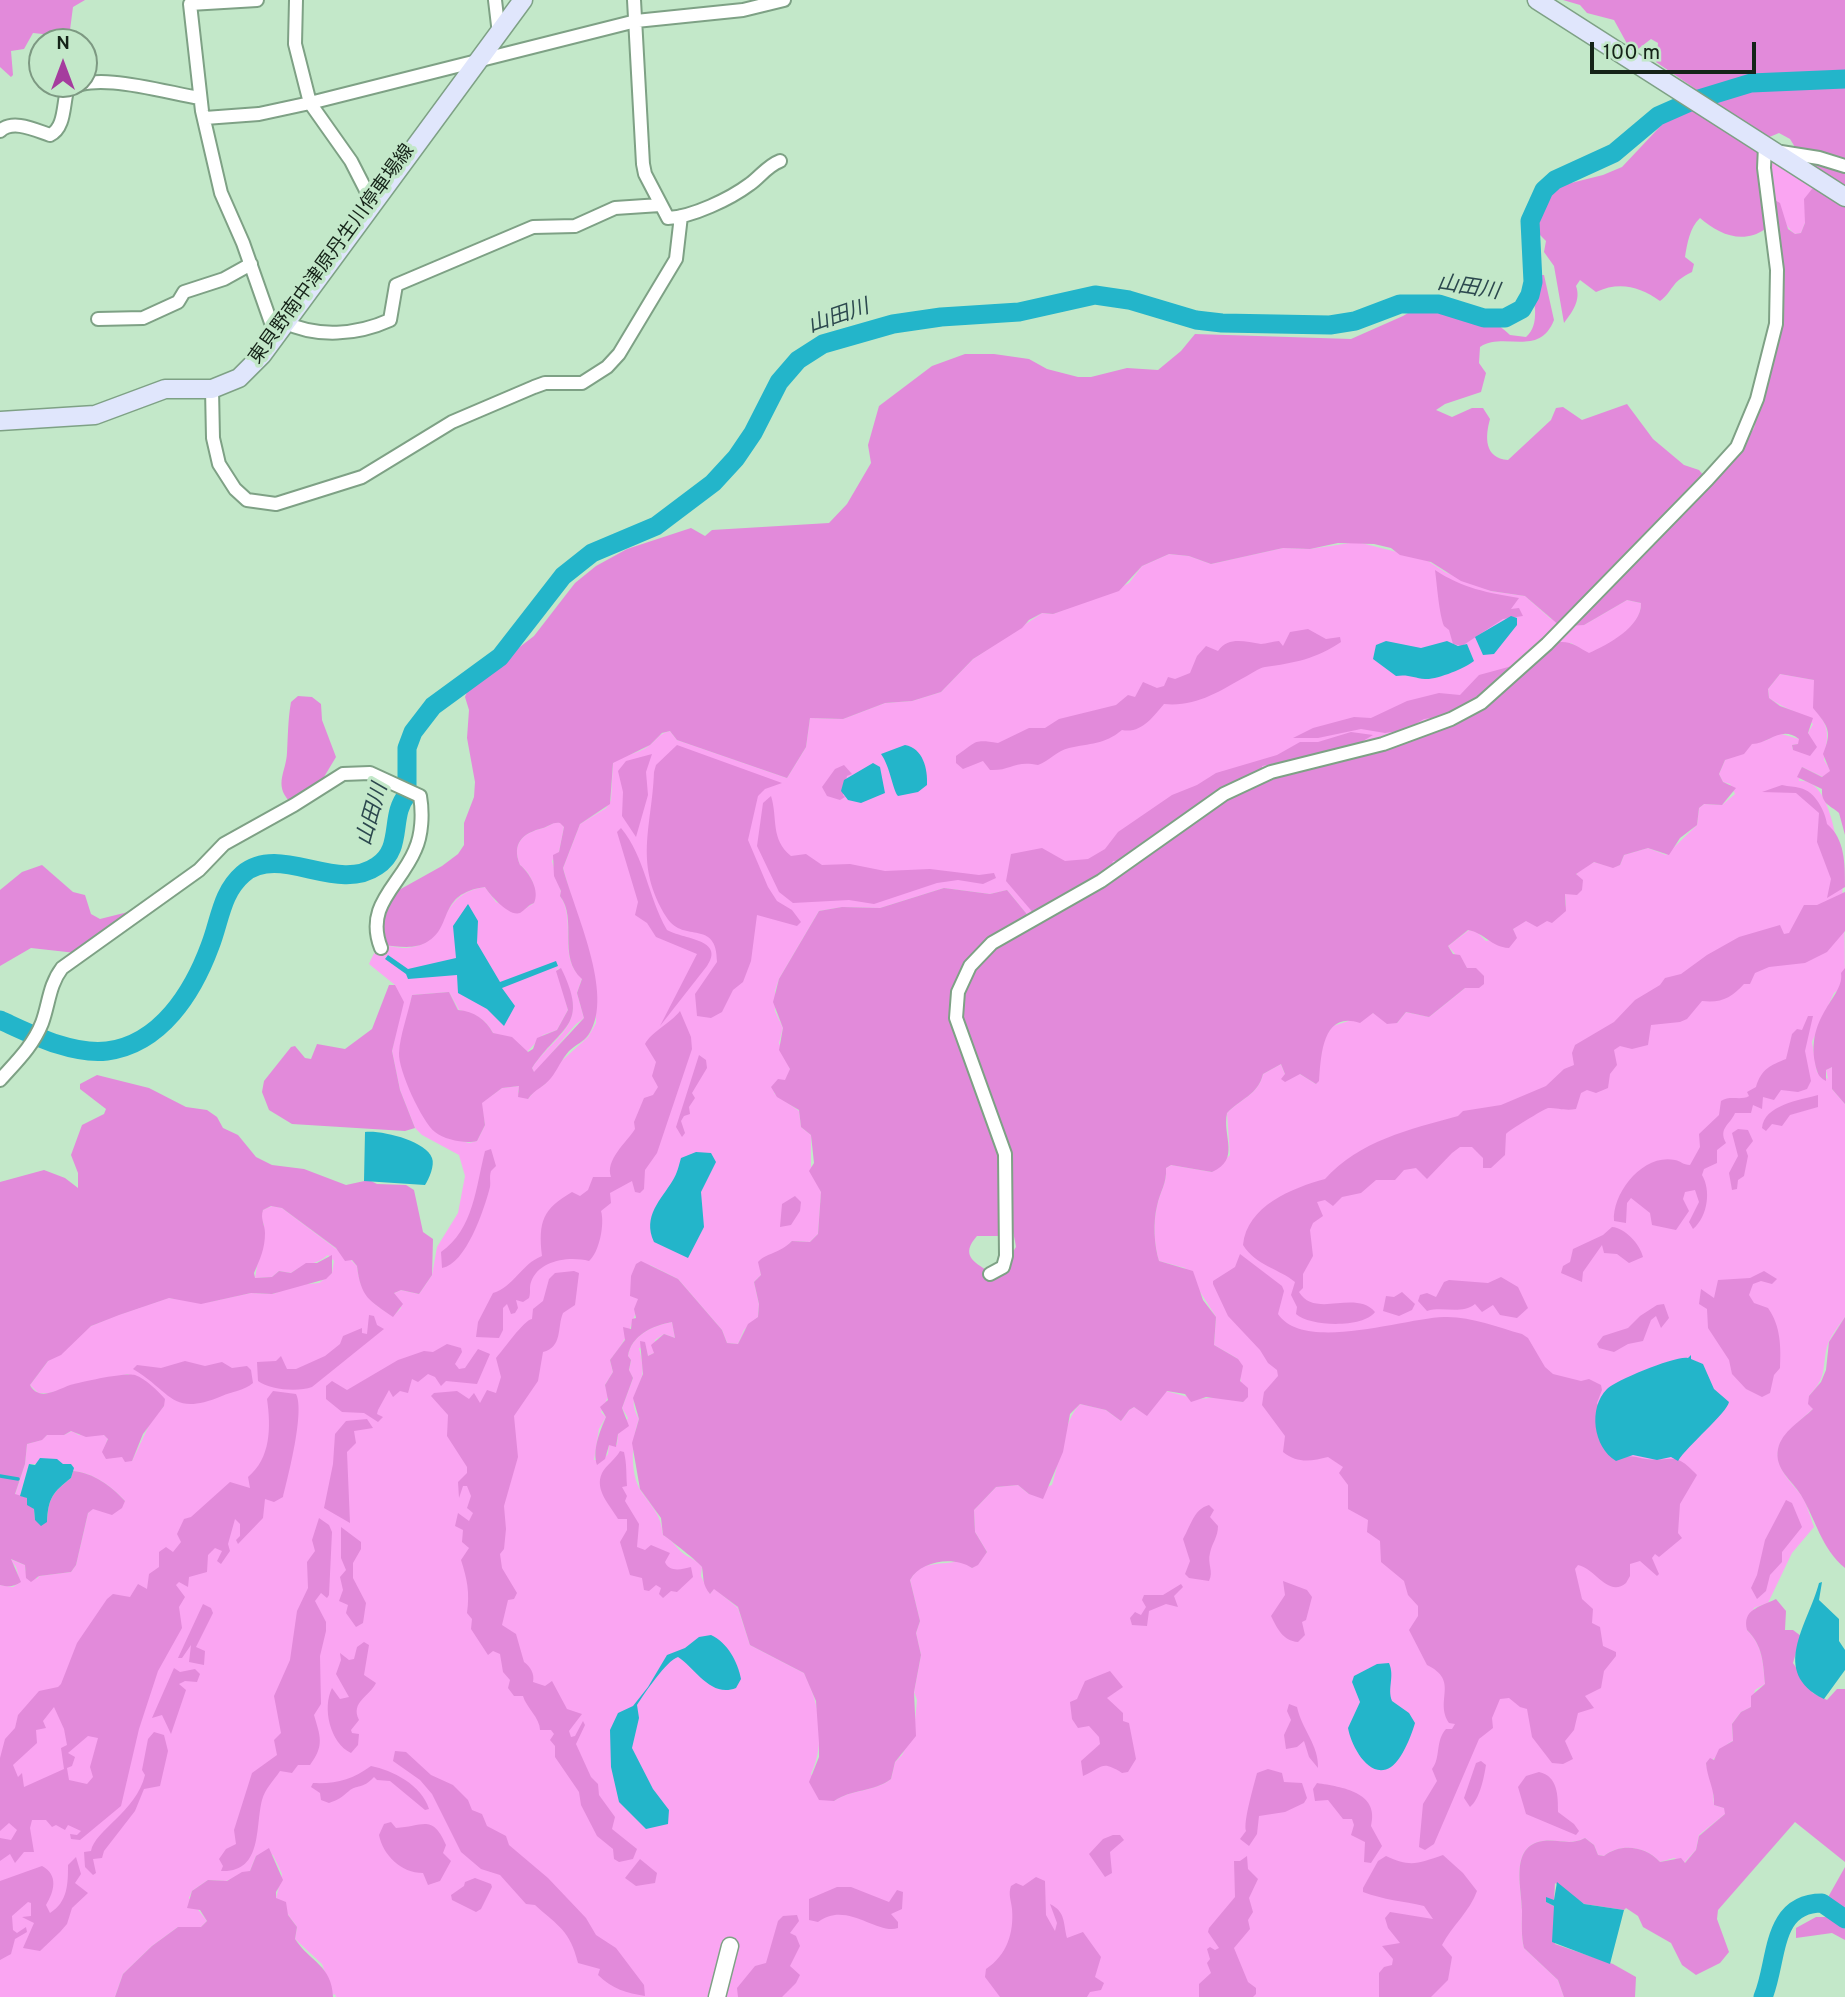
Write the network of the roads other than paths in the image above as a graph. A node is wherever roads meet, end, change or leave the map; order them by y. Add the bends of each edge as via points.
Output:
1 (257, 0) edge
2 (296, 0) edge
3 (495, 0) edge
4 (523, 0) edge
5 (634, 0) edge
6 (784, 0) edge
7 (1537, 0) edge
8 (636, 21) junction
9 (499, 31) junction
10 (499, 54) junction
11 (477, 60) junction
12 (200, 98) junction
13 (310, 103) junction
14 (205, 118) junction
15 (0, 131) edge
16 (1769, 149) junction
17 (780, 161) dead end
18 (1845, 166) edge
19 (1845, 197) edge
20 (372, 202) junction
21 (660, 205) junction
22 (681, 216) junction
23 (251, 264) junction
24 (98, 319) dead end
25 (280, 328) junction
26 (212, 389) junction
27 (0, 421) edge
28 (381, 948) dead end
29 (0, 1080) edge
30 (990, 1274) dead end
31 (730, 1946) dead end
32 (717, 1997) edge

1 - 12 street via 190,5
2 - 13 street via 295,44
3 - 9 street
4 - 9 main road, 東貝野南中津原丹生川停車場線
5 - 8 street
6 - 8 street via 743,10
7 - 16 main road
8 - 10 street
8 - 21 street via 643,164
9 - 10 street
9 - 11 main road, 東貝野南中津原丹生川停車場線
10 - 11 street
11 - 13 street
11 - 20 main road, 東貝野南中津原丹生川停車場線
12 - 14 street
12 - 15 street via 130,83 80,85 67,91 55,133 17,125
13 - 14 street via 259,114
13 - 20 street via 351,161
14 - 23 street via 225,205
16 - 18 street
16 - 19 main road
16 - 30 street via 1764,169 1777,270 1776,324 1758,399 1737,447 1709,479 1547,644 1481,703 1383,744 1271,772 1224,794 1101,881 992,943 970,965 958,992 956,1018 1005,1154 1006,1256 1003,1267
17 - 22 street via 741,190
20 - 25 main road, 東貝野南中津原丹生川停車場線
21 - 22 street via 668,218
21 - 25 street via 615,208 575,226 533,227 401,282 394,290 390,320 377,325 330,333
22 - 26 street via 676,259 607,367 582,383 545,383 465,416 362,478 276,504 247,500 219,464
23 - 24 street via 184,292 178,302 143,318
23 - 25 street
25 - 26 main road, 東貝野南中津原丹生川停車場線 via 248,370
26 - 27 main road, 東貝野南中津原丹生川停車場線 via 165,389 94,415
28 - 29 street via 375,933 377,914 414,853 422,811 420,796 362,771 343,774 224,844 199,870 62,968 30,1046
31 - 32 street

